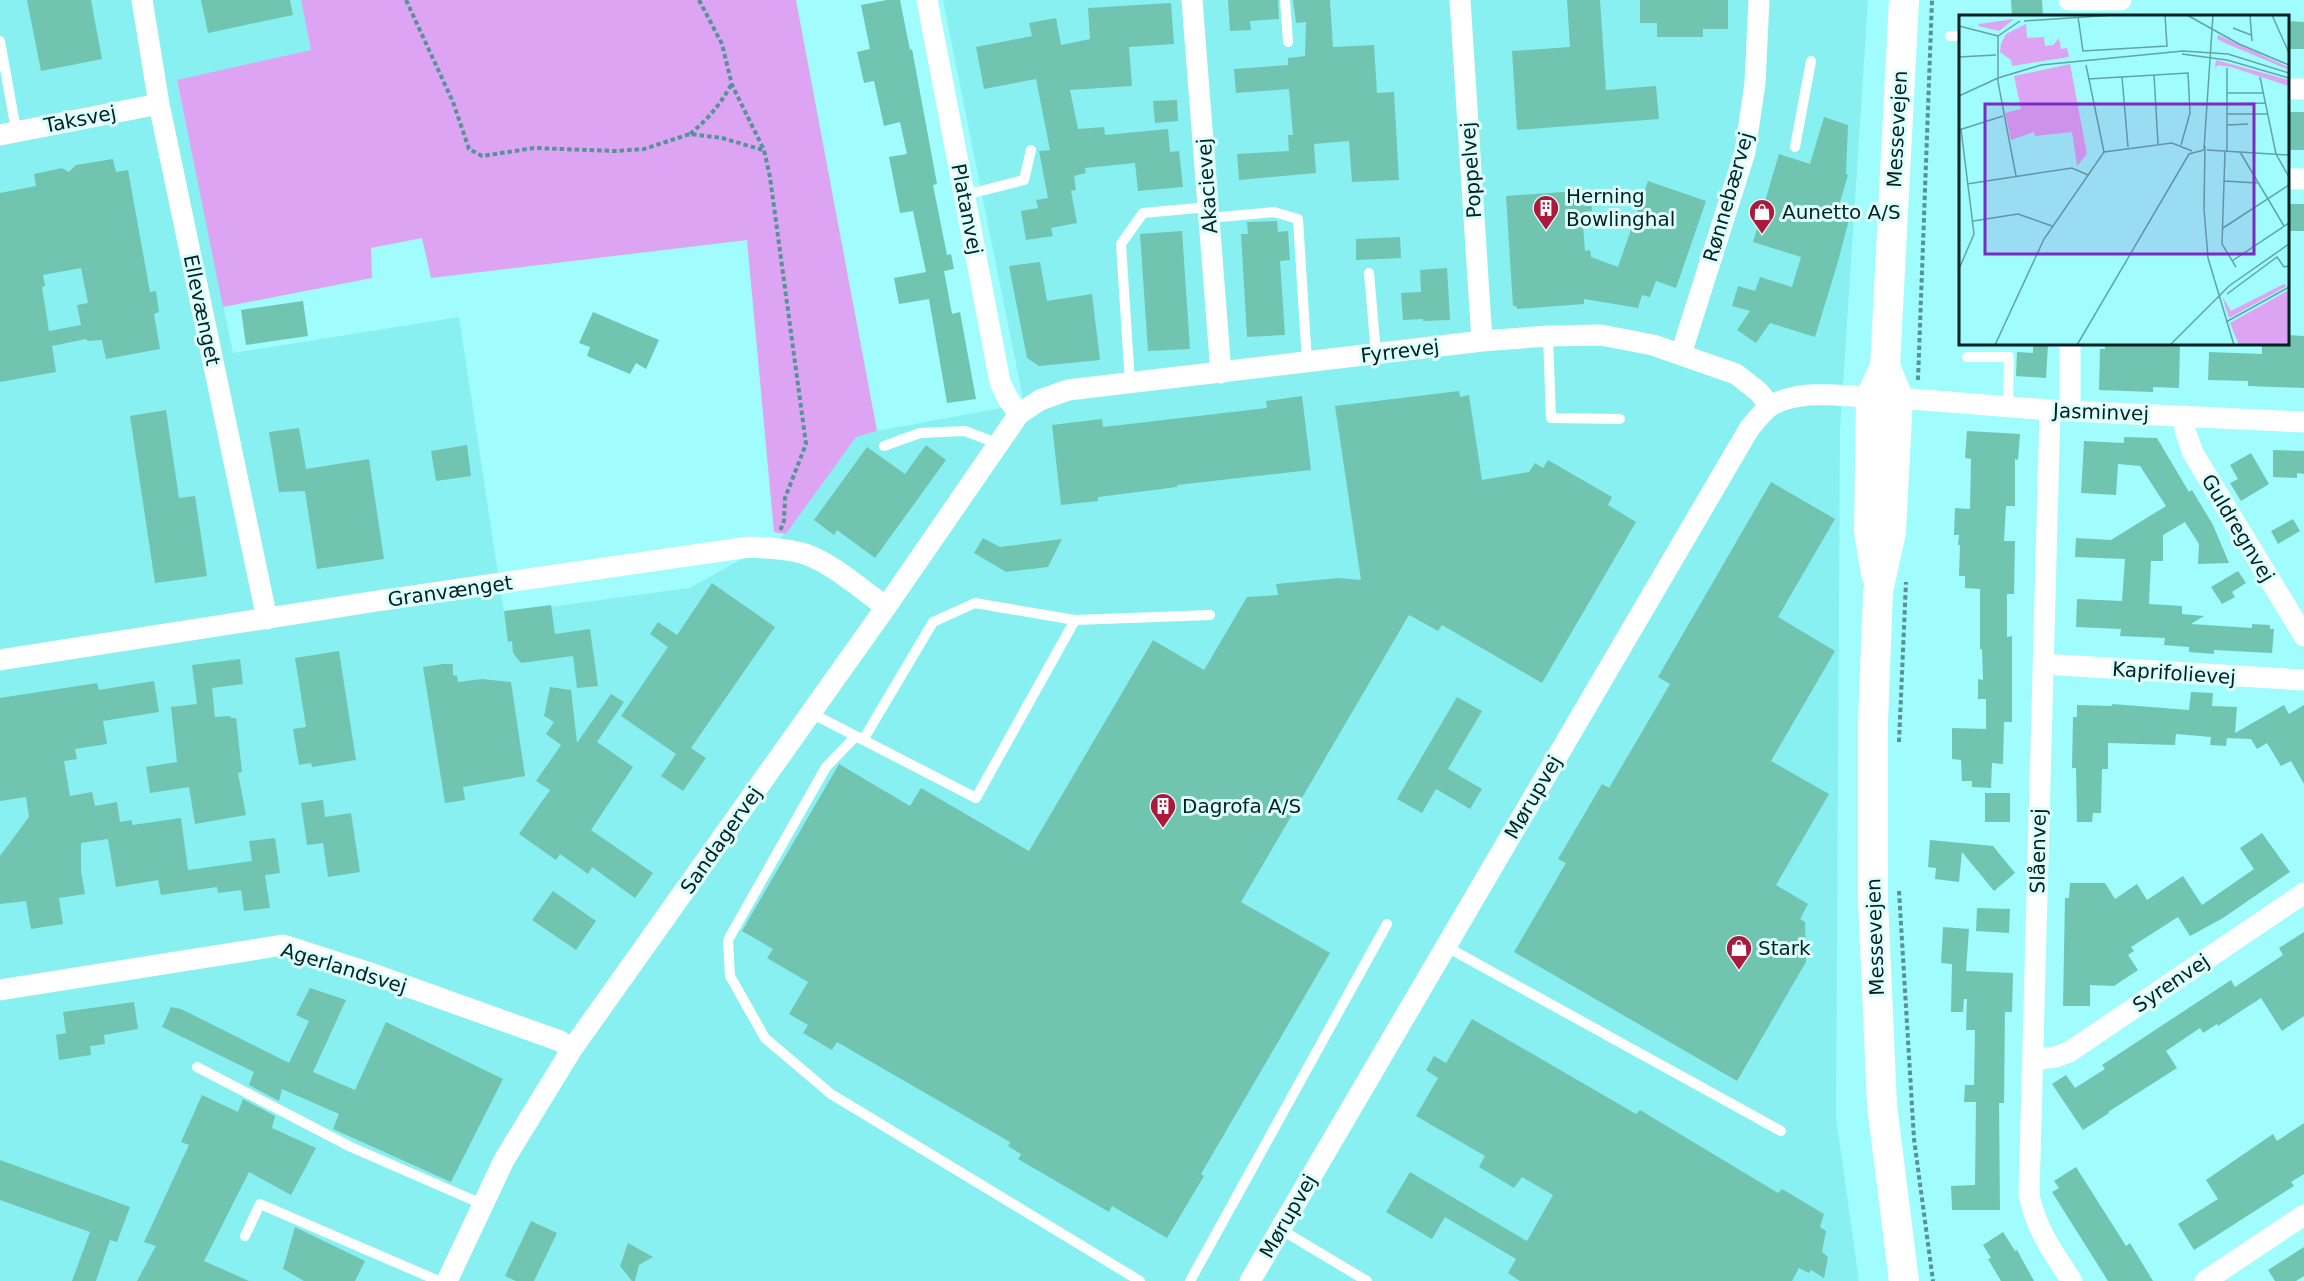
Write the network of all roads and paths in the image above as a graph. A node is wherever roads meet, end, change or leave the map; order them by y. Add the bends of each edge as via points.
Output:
1 (142, 0) edge
2 (406, 0) edge
3 (699, 0) edge
4 (927, 0) edge
5 (1192, 0) edge
6 (1285, 0) edge
7 (1460, 0) edge
8 (1759, 0) edge
9 (1904, 0) edge
10 (1932, 0) edge
11 (2069, 0) edge
12 (2121, 0) edge
13 (0, 41) edge
14 (1288, 42) dead end
15 (1811, 61) dead end
16 (732, 84) junction
17 (159, 104) junction
18 (8, 132) edge
19 (690, 134) junction
20 (1794, 147) dead end
21 (764, 150) junction
22 (1031, 150) dead end
23 (964, 195) junction
24 (1209, 212) junction
25 (1369, 273) dead end
26 (1548, 336) junction
27 (1482, 341) junction
28 (2070, 345) edge
29 (1376, 354) junction
30 (1681, 354) junction
31 (1967, 357) dead end
32 (1308, 362) junction
33 (1221, 373) junction
34 (1130, 383) junction
35 (1896, 398) junction
36 (1770, 406) junction
37 (2008, 407) junction
38 (2060, 411) junction
39 (1019, 414) junction
40 (2185, 416) junction
41 (1620, 419) dead end
42 (2304, 422) edge
43 (999, 444) junction
44 (884, 446) dead end
45 (773, 548) junction
46 (1907, 573) dead end
47 (886, 607) junction
48 (1209, 615) dead end
49 (267, 619) junction
50 (1075, 620) junction
51 (2304, 636) edge
52 (0, 660) edge
53 (2043, 664) junction
54 (2304, 680) edge
55 (811, 713) junction
56 (859, 738) junction
57 (1899, 747) dead end
58 (1899, 888) dead end
59 (2304, 894) edge
60 (1387, 924) dead end
61 (1445, 946) junction
62 (0, 990) edge
63 (572, 1049) junction
64 (2033, 1059) junction
65 (196, 1067) dead end
66 (1781, 1131) dead end
67 (482, 1204) junction
68 (2304, 1215) edge
69 (1280, 1229) junction
70 (245, 1236) dead end
71 (440, 1281) edge
72 (447, 1281) edge
73 (1140, 1281) edge
74 (1190, 1281) edge
75 (1250, 1281) edge
76 (1367, 1281) edge
77 (1904, 1281) edge
78 (1933, 1281) edge
79 (2072, 1281) edge
80 (2205, 1281) edge

1 - 17 street, Ellevænget
2 - 19 path via 453,102 469,149 482,156 534,148 644,148
3 - 16 path via 722,44
4 - 23 street, Platanvej
5 - 24 street, Akacievej
6 - 14 lane
7 - 27 street, Poppelvej
8 - 30 street, Rønnebærvej via 1755,83 1745,152
9 - 35 main road, Messevejen via 1885,366
10 - 35 path via 1917,354
11 - 12 street
13 - 18 lane
15 - 20 lane
16 - 19 path via 721,104
16 - 21 path
17 - 18 street, Taksvej
17 - 49 street, Ellevænget
19 - 21 path
21 - 45 path via 806,444 785,498 784,521
22 - 23 lane via 1024,180
23 - 39 street, Platanvej via 1000,382
24 - 32 lane via 1274,212 1298,219
24 - 33 street, Akacievej
24 - 34 lane via 1143,213 1121,244
25 - 29 lane
26 - 27 street, Fyrrevej
26 - 30 street, Fyrrevej via 1601,335
26 - 41 lane via 1551,418
27 - 29 street, Fyrrevej
28 - 38 street, Slåenvej
29 - 32 street, Fyrrevej
30 - 36 street, Fyrrevej via 1736,374
31 - 37 lane via 2009,357
32 - 33 street, Fyrrevej
33 - 34 street, Fyrrevej
34 - 39 street, Fyrrevej via 1068,390 1040,400
35 - 36 street, Mørupvej via 1817,395 1790,397
35 - 37 street, Jasminvej
35 - 77 main road, Messevejen via 1869,531 1878,591 1873,901 1882,1105
36 - 61 street, Mørupvej via 1749,429
37 - 38 street, Jasminvej
38 - 40 street, Jasminvej
38 - 53 street, Slåenvej
39 - 43 street, Sandagervej
40 - 42 street, Jasminvej
40 - 51 street, Guldregnvej via 2193,453
43 - 44 lane via 965,431 920,432
43 - 47 street, Sandagervej
45 - 47 street, Granvænget via 805,554
45 - 49 street, Granvænget via 749,547
46 - 57 path
47 - 55 street, Sandagervej
48 - 50 lane
49 - 52 street, Granvænget
50 - 56 lane via 975,603 933,622
50 - 56 lane via 976,798
53 - 54 street, Kaprifolievej
53 - 64 street, Slåenvej
55 - 56 lane
55 - 63 street, Sandagervej
56 - 73 lane via 826,767 728,940 730,976 765,1038 831,1094
58 - 78 path via 1914,1139
59 - 64 street, Syrenvej via 2070,1052
60 - 74 lane
61 - 66 lane
61 - 69 street, Mørupvej
62 - 63 street, Agerlandsvej via 283,945 549,1037
63 - 67 street, Sandagervej via 504,1160
64 - 79 street, Slåenvej via 2029,1195 2044,1239
65 - 67 lane via 351,1147
67 - 72 street, Sandagervej
68 - 80 street
69 - 75 street, Mørupvej
69 - 76 lane
70 - 71 lane via 260,1204

